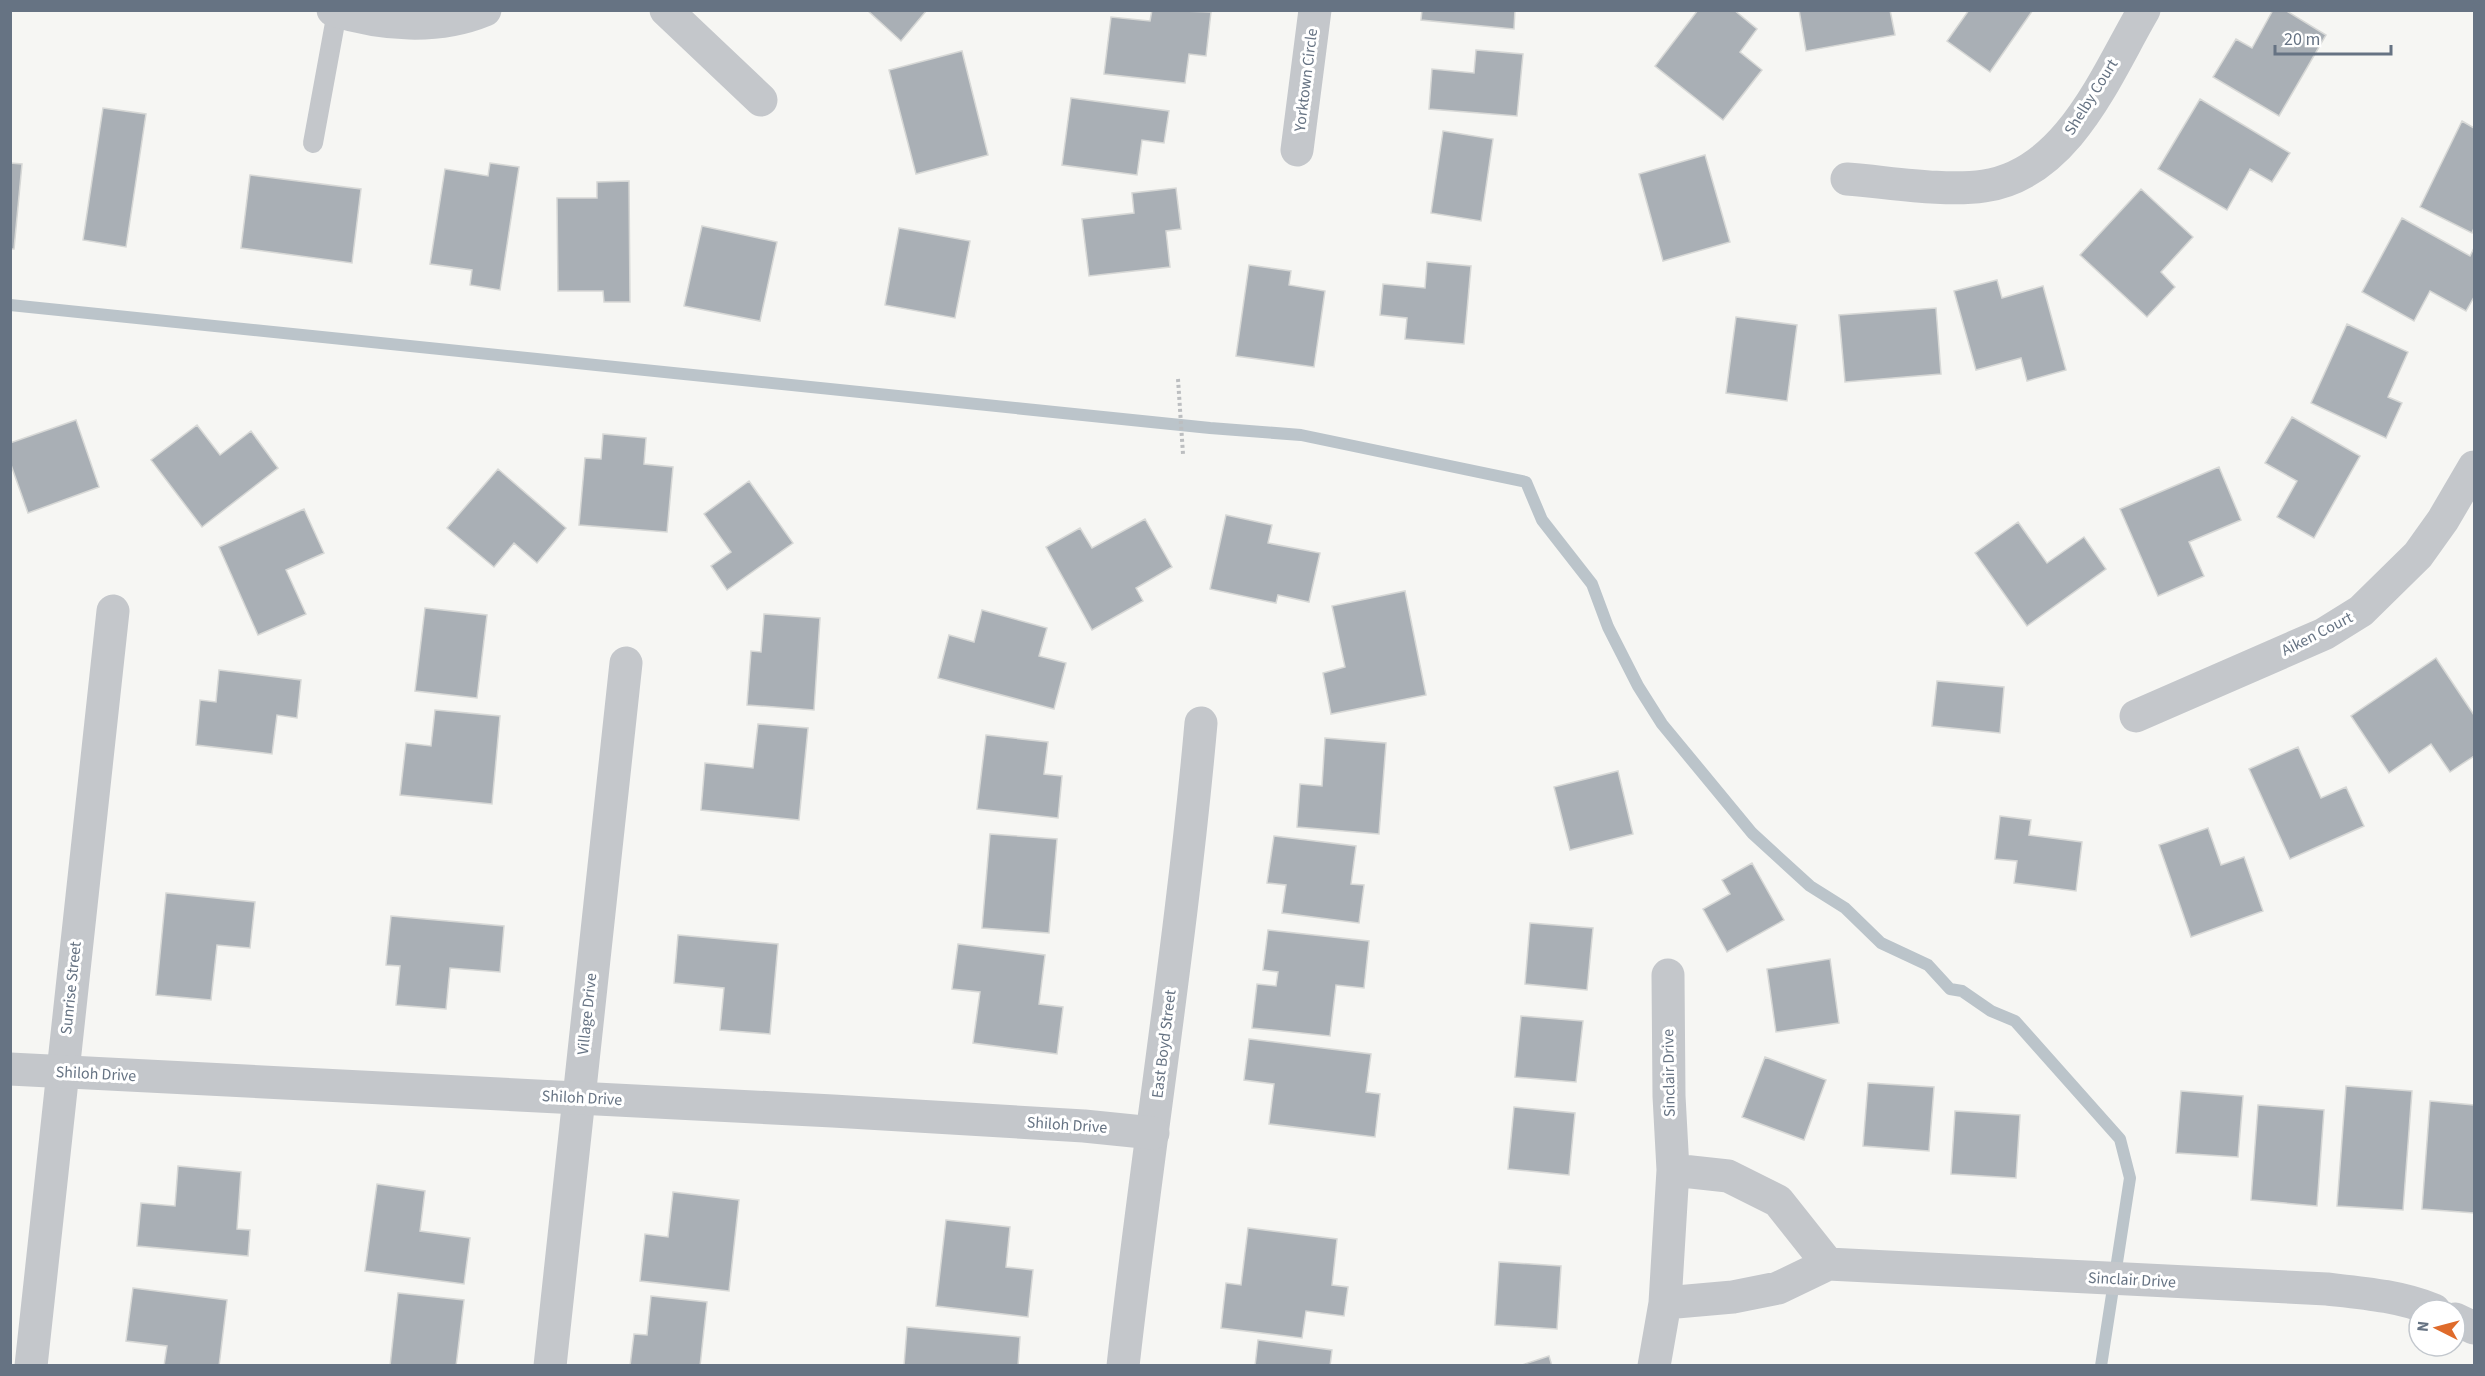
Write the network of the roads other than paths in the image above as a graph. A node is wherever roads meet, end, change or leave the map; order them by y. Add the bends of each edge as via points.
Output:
1 (485, 10) edge
2 (666, 10) edge
3 (1315, 10) edge
4 (2144, 10) edge
5 (335, 11) edge
6 (761, 100) dead end
7 (313, 143) dead end
8 (1297, 150) dead end
9 (1847, 179) dead end
10 (2475, 467) edge
11 (113, 611) dead end
12 (626, 663) dead end
13 (2136, 716) dead end
14 (1201, 723) dead end
15 (1668, 975) dead end
16 (10, 1069) edge
17 (62, 1072) junction
18 (579, 1098) junction
19 (1153, 1133) junction
20 (1673, 1170) junction
21 (1828, 1264) junction
22 (2407, 1302) edge
23 (1665, 1303) junction
24 (31, 1365) edge
25 (550, 1365) edge
26 (1123, 1365) edge
27 (1653, 1365) edge

1 - 5 street via 438,23 396,22
2 - 6 street
3 - 8 street, Yorktown Circle
4 - 9 street, Shelby Court via 2077,125 2038,164 2012,178 1984,186
5 - 7 lane
10 - 13 street, Aiken Court via 2418,555 2361,611 2324,634
11 - 17 street, Sunrise Street
12 - 18 street, Village Drive
14 - 19 street, East Boyd Street via 1192,830
15 - 20 street, Sinclair Drive
16 - 17 street, Shiloh Drive
17 - 18 street, Shiloh Drive
17 - 24 street, Sunrise Street
18 - 19 street, Shiloh Drive via 1072,1125
18 - 25 street, Village Drive
19 - 26 street, East Boyd Street via 1142,1193
20 - 21 street via 1728,1176 1778,1201
20 - 23 street, Sinclair Drive
21 - 22 street, Sinclair Drive via 2327,1289
21 - 23 street, Sinclair Drive via 1778,1288 1733,1297
23 - 27 street, Sinclair Drive

